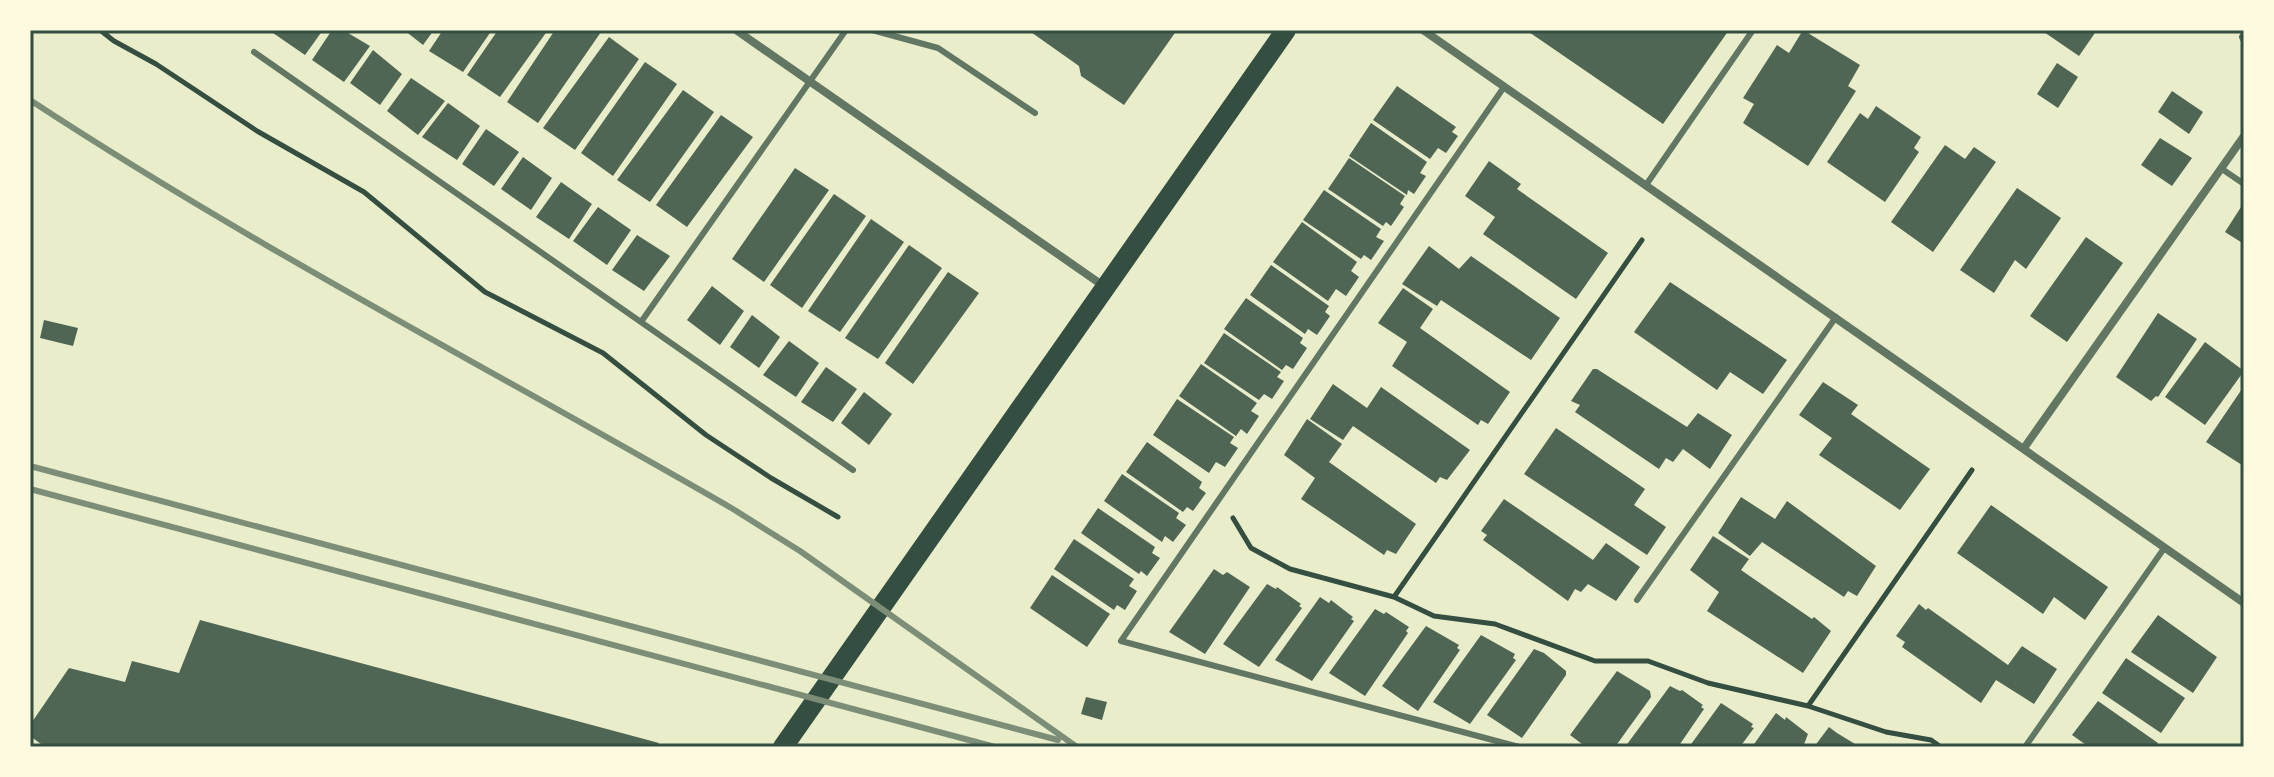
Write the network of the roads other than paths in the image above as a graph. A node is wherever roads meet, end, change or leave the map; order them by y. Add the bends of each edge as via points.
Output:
1 (736, 30) edge
2 (846, 30) edge
3 (872, 30) edge
4 (1286, 30) edge
5 (1423, 30) edge
6 (1753, 30) edge
7 (254, 52) dead end
8 (810, 82) junction
9 (1504, 87) junction
10 (1035, 113) dead end
11 (2244, 136) edge
12 (2222, 169) junction
13 (2244, 184) edge
14 (1646, 185) junction
15 (1106, 288) junction
16 (1836, 317) junction
17 (641, 322) junction
18 (2024, 448) junction
19 (853, 470) dead end
20 (2165, 547) junction
21 (1637, 600) dead end
22 (2244, 603) edge
23 (783, 747) edge
24 (1519, 747) edge
25 (2025, 747) edge

1 - 8 street
2 - 8 lane
3 - 10 lane via 938,48
4 - 15 main road
5 - 9 street
6 - 14 lane
7 - 17 lane
8 - 15 street
8 - 17 lane
9 - 14 street
9 - 24 lane via 1121,641
11 - 12 street
12 - 13 lane
12 - 18 street
14 - 16 street
15 - 23 main road
16 - 18 street
16 - 21 lane
17 - 19 lane
18 - 20 street
20 - 22 street
20 - 25 lane

